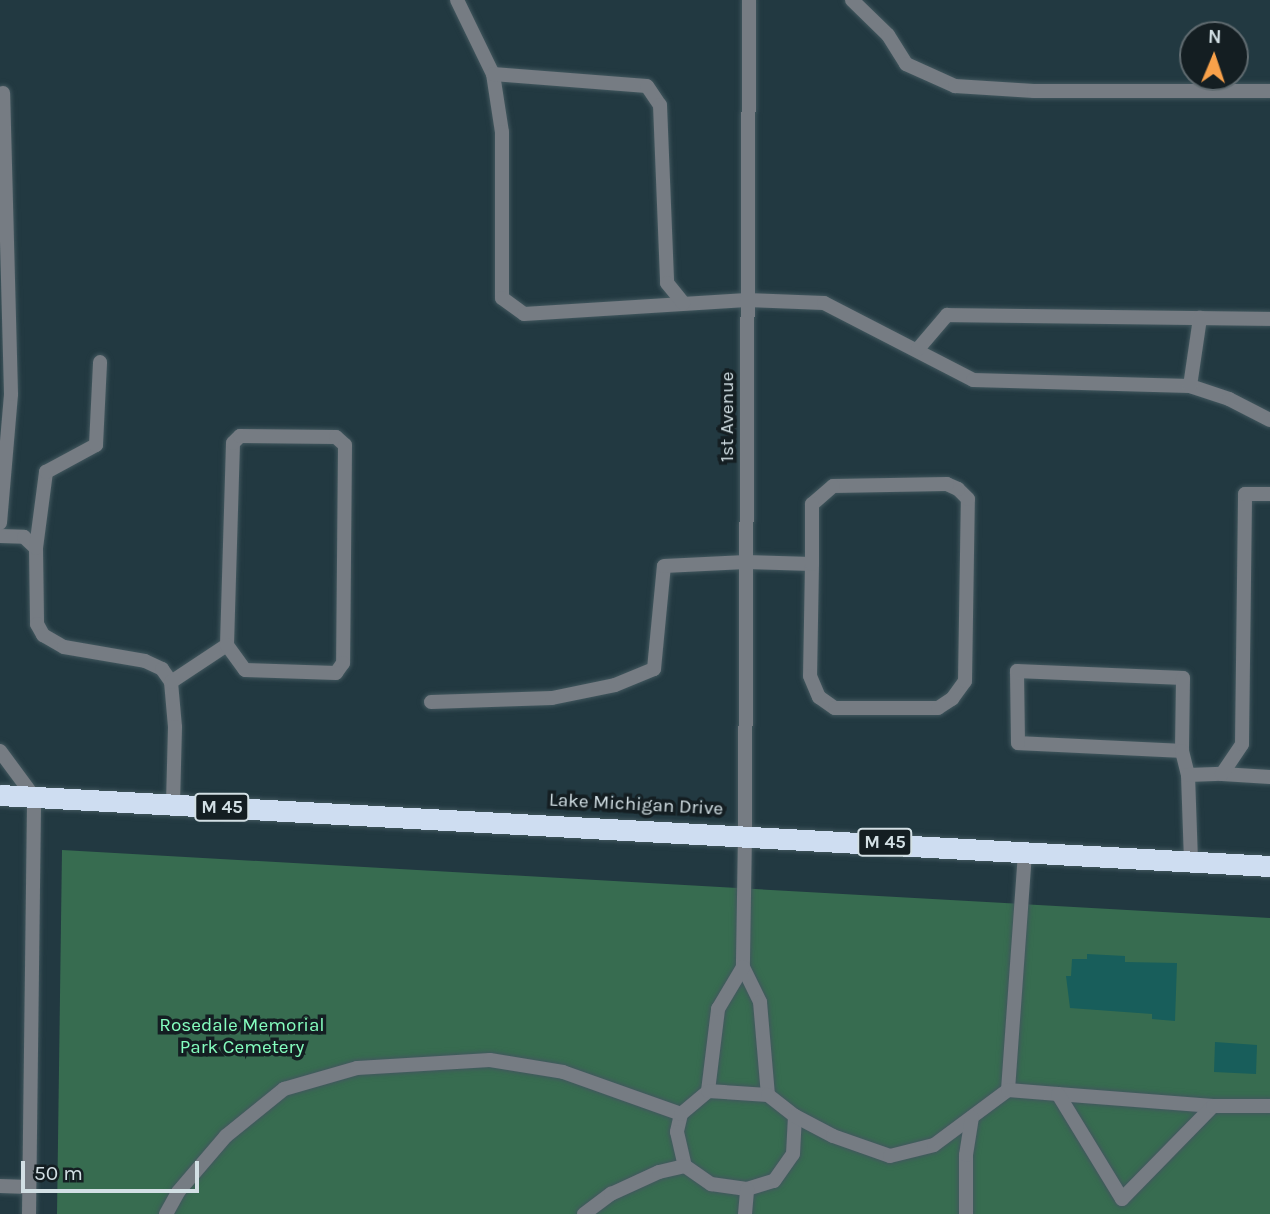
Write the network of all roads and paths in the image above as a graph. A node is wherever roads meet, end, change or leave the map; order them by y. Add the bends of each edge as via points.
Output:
1 (457, 0) edge
2 (749, 0) edge
3 (852, 0) edge
4 (493, 74) junction
5 (1270, 91) edge
6 (3, 93) dead end
7 (747, 300) junction
8 (683, 303) junction
9 (1200, 318) junction
10 (1270, 319) edge
11 (918, 349) junction
12 (100, 362) dead end
13 (1190, 386) junction
14 (1270, 420) edge
15 (1270, 494) edge
16 (0, 523) edge
17 (0, 536) edge
18 (36, 548) junction
19 (746, 562) junction
20 (812, 565) junction
21 (227, 645) junction
22 (171, 682) junction
23 (431, 702) dead end
24 (0, 751) edge
25 (1182, 751) junction
26 (1222, 774) junction
27 (1188, 775) junction
28 (1270, 777) edge
29 (0, 795) edge
30 (34, 797) junction
31 (173, 804) junction
32 (745, 833) junction
33 (1025, 851) junction
34 (1191, 861) junction
35 (1270, 866) edge
36 (743, 967) junction
37 (1008, 1090) junction
38 (708, 1091) junction
39 (1058, 1094) junction
40 (768, 1095) junction
41 (1213, 1106) junction
42 (1270, 1106) edge
43 (681, 1114) junction
44 (795, 1116) junction
45 (972, 1117) junction
46 (685, 1166) junction
47 (0, 1186) edge
48 (29, 1187) junction
49 (747, 1189) junction
50 (1123, 1207) edge
51 (29, 1214) edge
52 (166, 1214) edge
53 (584, 1214) edge
54 (745, 1214) edge
55 (966, 1214) edge

1 - 4 street
2 - 7 street, 1st Avenue
3 - 5 street via 888,36 906,64 955,86 1034,91
4 - 8 street via 647,86 660,105 667,283
4 - 8 street via 502,132 502,298 524,314 628,311
6 - 16 street via 11,394
7 - 8 street
7 - 11 street via 824,303
7 - 19 street, 1st Avenue
9 - 10 street
9 - 11 street via 947,315
9 - 13 street
11 - 13 street via 973,380
12 - 18 street via 96,445 46,472
13 - 14 street via 1230,398
15 - 26 street via 1245,494 1242,744
17 - 18 street via 23,537
18 - 22 street via 37,624 43,635 64,647 145,661 162,669
19 - 20 street
19 - 23 street via 664,566 654,669 615,685 552,698
19 - 32 street, 1st Avenue
20 - 20 street via 810,676 819,697 835,708 938,708 952,699 965,681 968,499 958,489 947,484 833,485 812,504
21 - 21 street via 233,443 240,436 336,437 345,444 343,663 336,673 245,670
21 - 22 street
22 - 31 street
24 - 30 street
25 - 25 street via 1183,678 1017,670 1018,743
25 - 27 street
26 - 27 street
26 - 28 street
27 - 34 street
29 - 30 highway, Lake Michigan Drive / M 45
30 - 31 highway, Lake Michigan Drive / M 45
30 - 48 street
31 - 32 highway, Lake Michigan Drive / M 45
32 - 33 highway, Lake Michigan Drive / M 45
32 - 36 street, 1st Avenue
33 - 34 highway, Lake Michigan Drive / M 45
33 - 37 street
34 - 35 highway, Lake Michigan Drive / M 45
36 - 38 street via 718,1009
36 - 40 street via 760,1002
37 - 39 street
37 - 45 street
38 - 40 street
38 - 43 street
39 - 41 street
39 - 50 street
40 - 44 street
41 - 42 street
41 - 50 street
43 - 46 street via 677,1132
43 - 52 street via 563,1072 490,1060 357,1068 284,1089 226,1136 178,1192
44 - 45 street via 890,1156 934,1146
44 - 49 street via 793,1154 774,1181
45 - 55 street via 966,1154
46 - 49 street via 711,1184
46 - 53 street via 659,1172 611,1194
47 - 48 street
48 - 51 street
49 - 54 street

